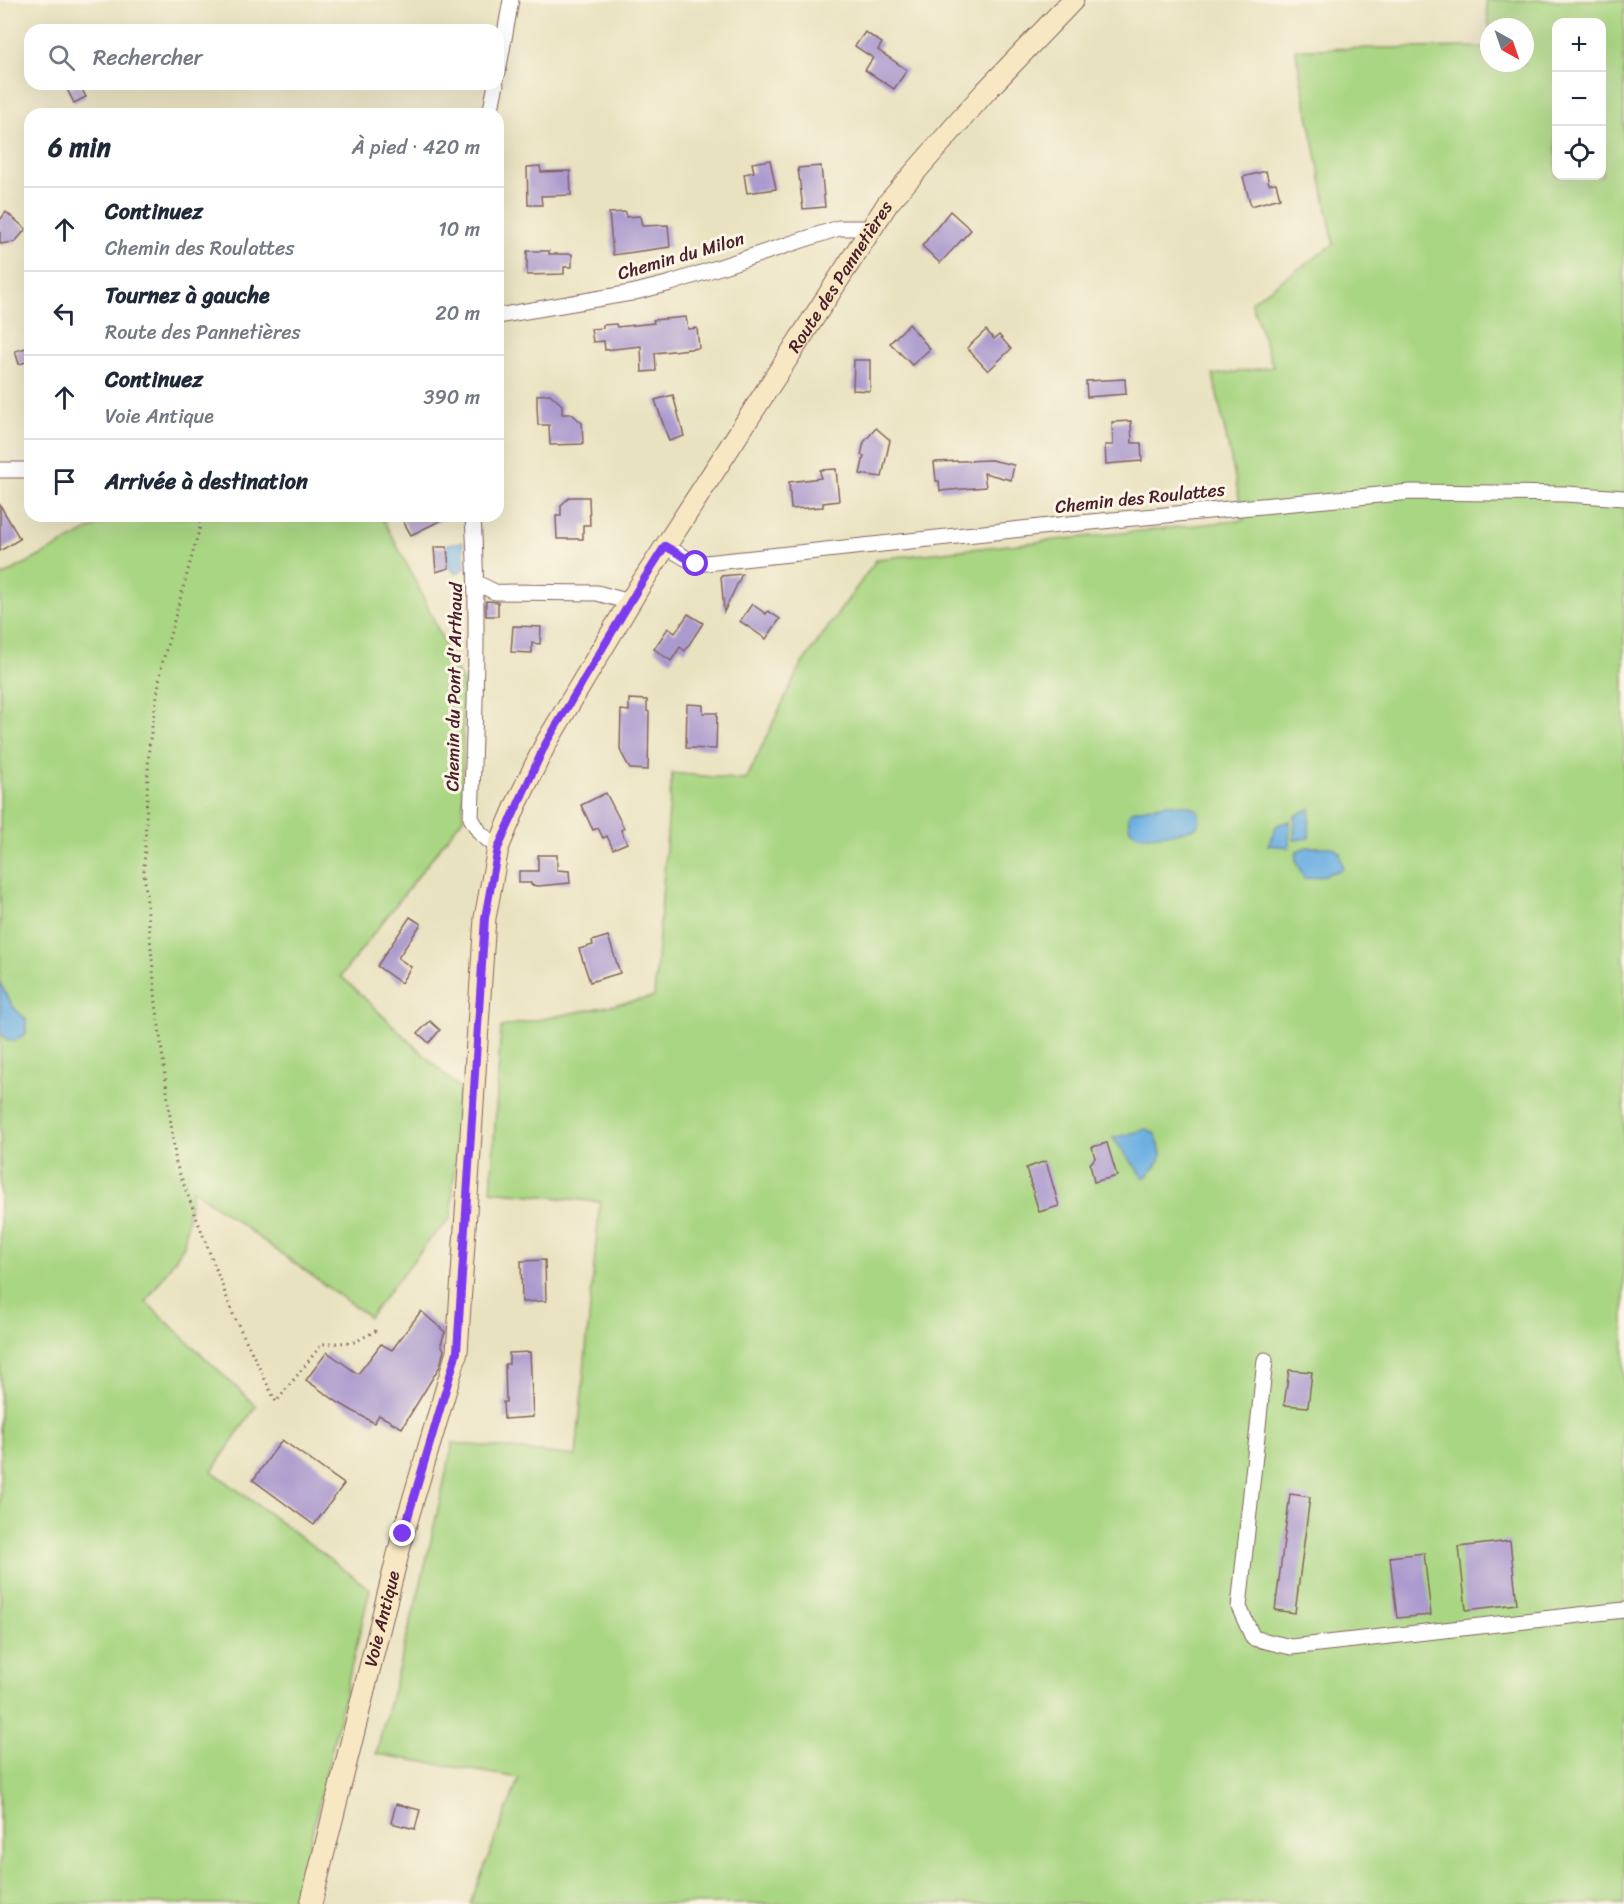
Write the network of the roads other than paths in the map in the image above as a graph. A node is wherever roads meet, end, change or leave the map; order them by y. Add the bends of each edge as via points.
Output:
1 (511, 0) edge
2 (1073, 0) edge
3 (504, 39) edge
4 (495, 90) edge
5 (491, 108) edge
6 (872, 228) junction
7 (504, 315) edge
8 (0, 470) edge
9 (24, 470) edge
10 (1624, 498) edge
11 (473, 522) edge
12 (665, 546) junction
13 (643, 581) joint
14 (477, 583) junction
15 (630, 602) junction
16 (498, 848) junction
17 (1265, 1360) dead end
18 (1624, 1610) edge
19 (311, 1904) edge

1 - 3 street
2 - 6 street, Route des Pannetières via 985,92 888,203
4 - 5 street
6 - 7 street, Chemin du Milon via 839,228 631,293
6 - 12 street, Route des Pannetières
8 - 9 street
10 - 12 street, Chemin des Roulattes via 1411,492 696,564
11 - 14 street, Chemin du Pont d'Arthaud
12 - 13 street, Route des Pannetières
13 - 15 street, Voie Antique
14 - 15 street via 495,592 597,592
14 - 16 street, Chemin du Pont d'Arthaud via 471,818 480,833
15 - 16 street, Voie Antique via 546,743
16 - 19 street, Voie Antique via 485,918 457,1352 403,1534
17 - 18 street via 1239,1607 1253,1638 1291,1647

